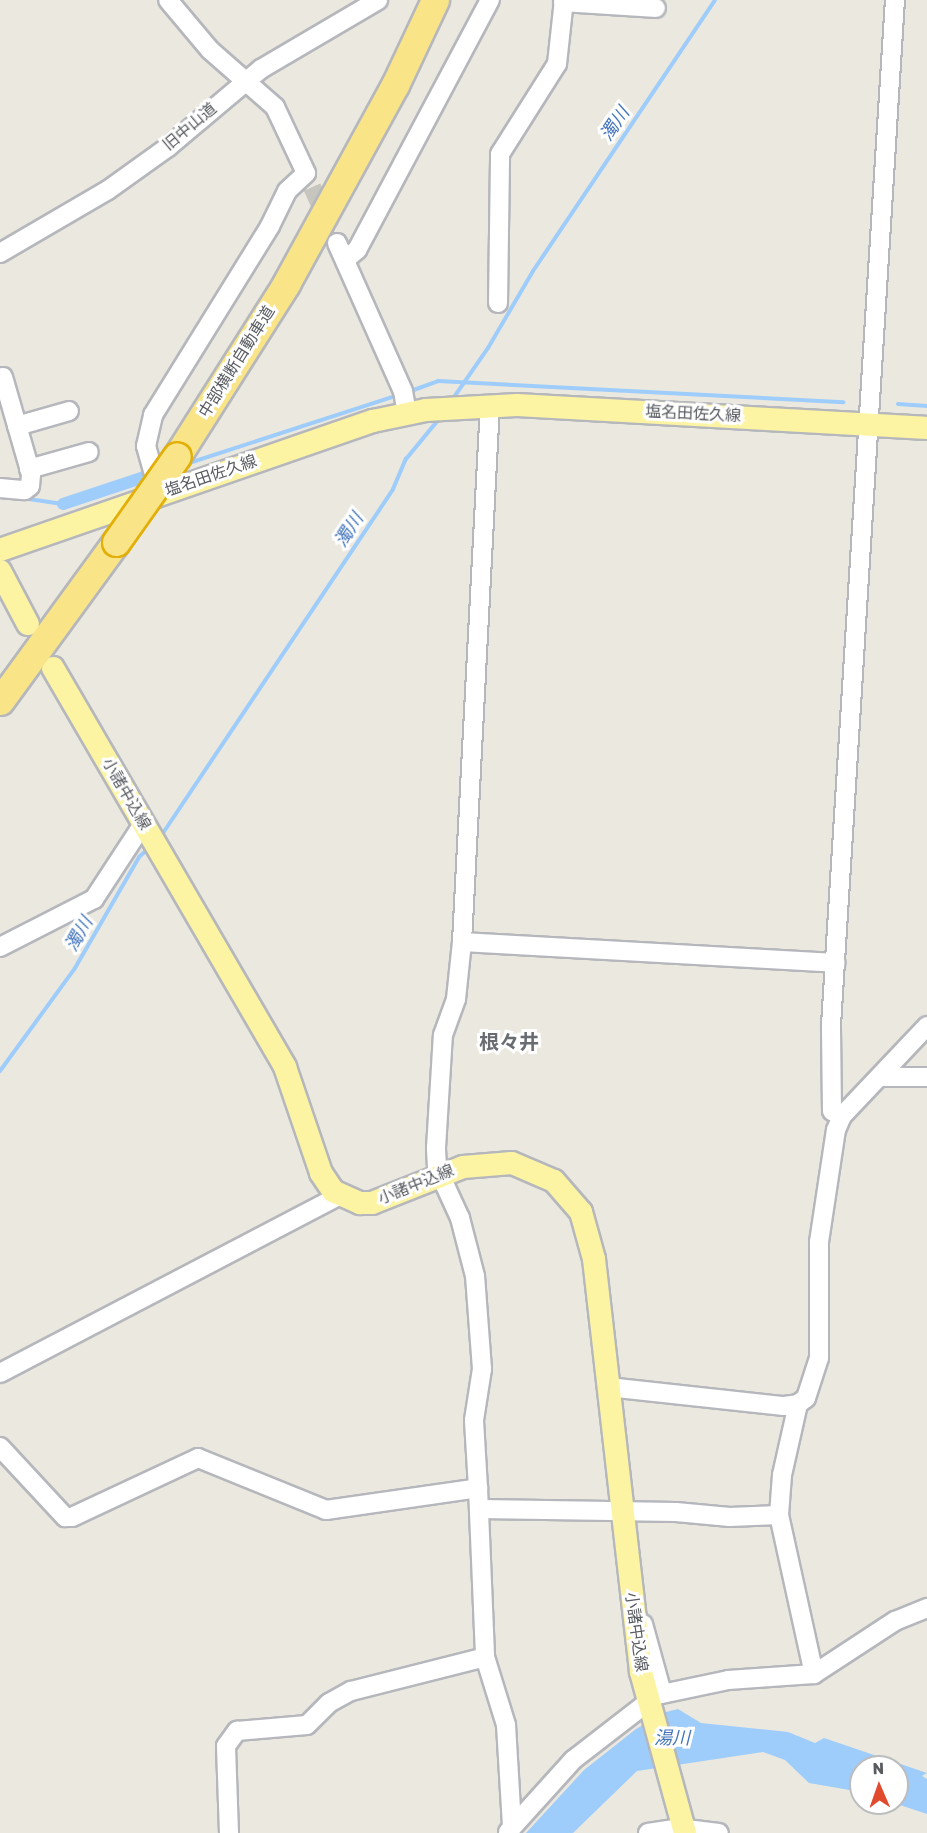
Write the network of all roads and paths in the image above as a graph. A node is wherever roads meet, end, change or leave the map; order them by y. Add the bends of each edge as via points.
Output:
1 (168, 0) edge
2 (435, 0) edge
3 (490, 0) edge
4 (895, 0) edge
5 (375, 1) edge
6 (564, 1) edge
7 (646, 5) edge
8 (247, 79) junction
9 (337, 243) tunnel mouth
10 (0, 253) edge
11 (345, 260) junction
12 (498, 303) dead end
13 (3, 376) dead end
14 (410, 403) junction
15 (490, 405) junction
16 (69, 411) dead end
17 (869, 425) junction
18 (17, 426) junction
19 (927, 428) edge
20 (89, 452) dead end
21 (29, 469) junction
22 (0, 488) edge
23 (159, 493) junction
24 (0, 550) edge
25 (0, 571) edge
26 (28, 624) dead end
27 (53, 668) dead end
28 (0, 701) edge
29 (146, 828) junction
30 (462, 942) junction
31 (0, 947) edge
32 (835, 963) junction
33 (927, 1026) edge
34 (880, 1077) junction
35 (927, 1077) edge
36 (842, 1116) junction
37 (440, 1175) junction
38 (339, 1196) junction
39 (0, 1374) edge
40 (608, 1387) junction
41 (798, 1404) junction
42 (0, 1448) edge
43 (478, 1488) junction
44 (480, 1509) junction
45 (621, 1511) junction
46 (778, 1515) junction
47 (927, 1608) edge
48 (485, 1657) junction
49 (814, 1674) junction
50 (653, 1699) junction
51 (684, 1828) edge
52 (509, 1830) edge
53 (229, 1833) edge
54 (648, 1833) edge
55 (719, 1833) edge

1 - 8 street via 210,50
2 - 28 highway, 中部横断自動車道, bridge via 395,85 286,284 177,456
3 - 11 street via 357,250
4 - 17 street
5 - 8 street, 旧中山道
6 - 7 street
6 - 12 street via 557,64 500,154
8 - 10 street, 旧中山道 via 168,147 108,190
8 - 23 street via 284,122 309,180 287,191 153,415 146,446
9 - 11 street
11 - 14 street
13 - 18 street
14 - 15 main road, 塩名田佐久線
14 - 23 main road, 塩名田佐久線 via 373,421
15 - 17 main road, 塩名田佐久線
15 - 30 street
16 - 18 street
17 - 19 main road, 塩名田佐久線
17 - 32 street
18 - 21 street
20 - 21 street
21 - 22 street via 30,486 25,490
23 - 24 main road, 塩名田佐久線
25 - 26 main road
27 - 29 main road, 小諸中込線
29 - 31 street via 94,899
29 - 38 main road, 小諸中込線 via 285,1067 321,1173
30 - 32 street
30 - 37 street via 456,999 443,1035 436,1148
32 - 36 street via 832,1111
33 - 34 street
34 - 35 street
34 - 36 street
36 - 41 street via 832,1146 819,1242 819,1358 809,1390
37 - 38 main road, 小諸中込線 via 385,1201 360,1203
37 - 40 main road, 小諸中込線 via 480,1163 524,1165 554,1181 574,1202 592,1248
37 - 43 street via 460,1218 476,1276 482,1369 474,1420
38 - 39 street
40 - 41 street via 784,1406
40 - 45 main road, 小諸中込線
41 - 46 street via 782,1474
42 - 43 street via 65,1517 72,1518 129,1487 198,1458 326,1510
43 - 44 street
44 - 45 street
44 - 48 street
45 - 46 street via 730,1517
45 - 50 main road, 小諸中込線 via 630,1599
46 - 49 street
47 - 49 street via 895,1621
48 - 52 street via 506,1725
48 - 53 street via 351,1691 329,1703 307,1725 237,1731 226,1746
49 - 50 street via 728,1680
50 - 51 main road, 小諸中込線
50 - 52 street via 573,1760
51 - 54 street
51 - 55 street

